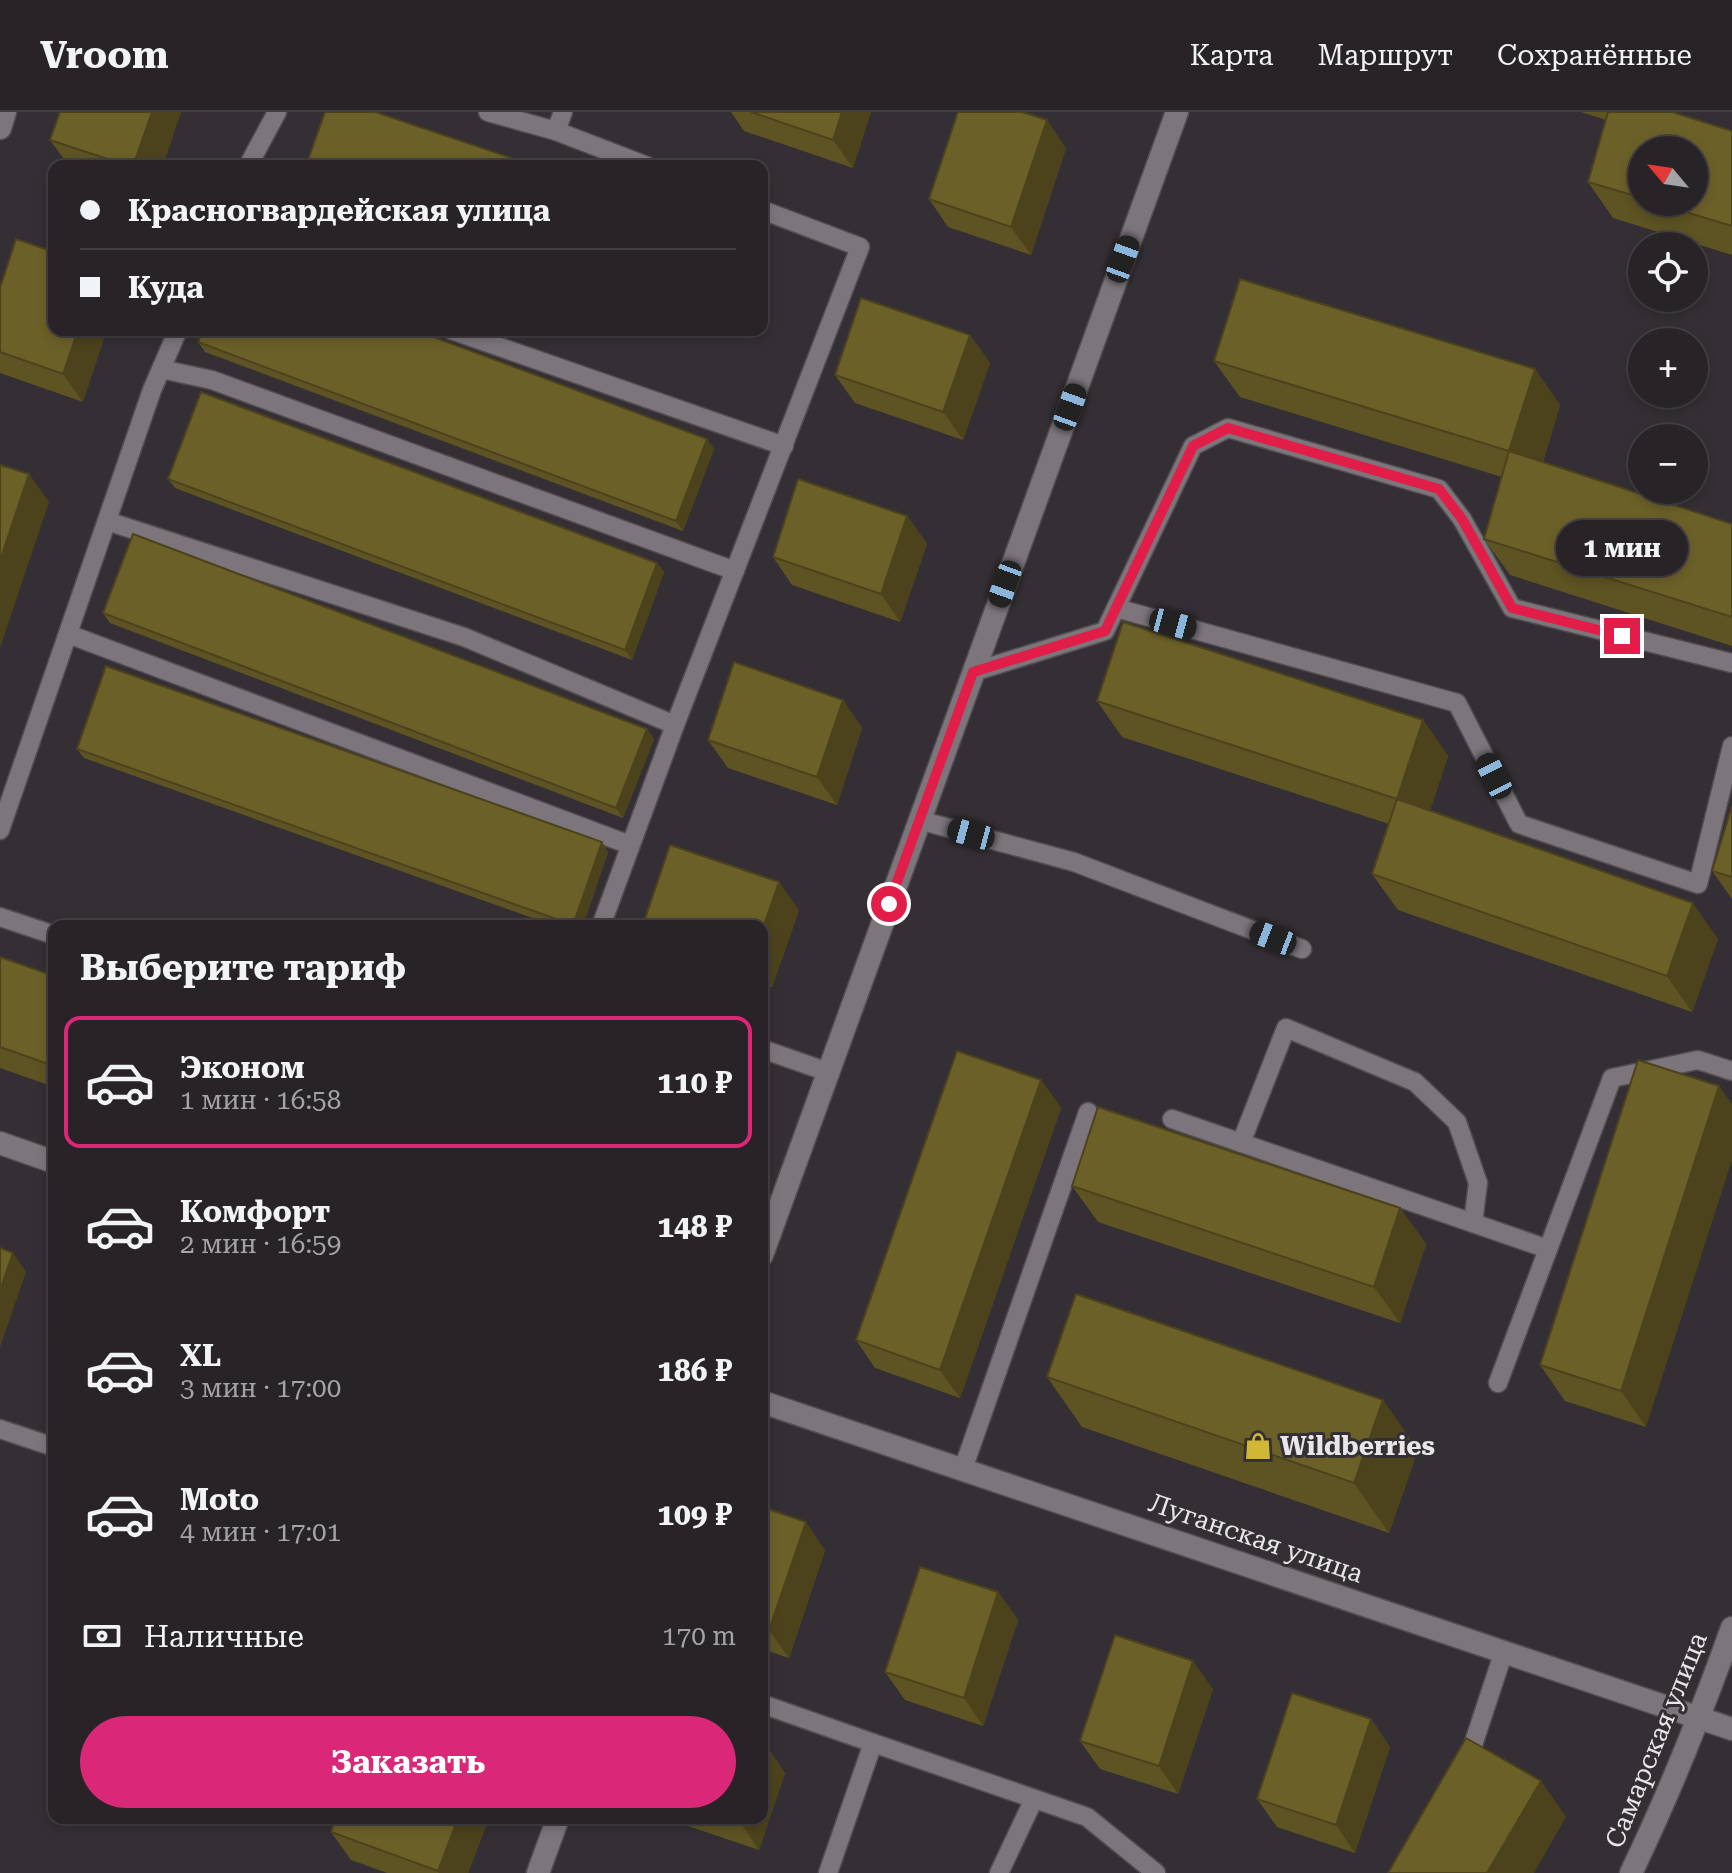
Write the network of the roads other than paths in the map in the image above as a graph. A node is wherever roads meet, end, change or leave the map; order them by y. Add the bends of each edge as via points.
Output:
1 (5, 112) edge
2 (277, 112) edge
3 (488, 112) edge
4 (563, 112) edge
5 (1177, 112) edge
6 (0, 128) edge
7 (556, 131) junction
8 (251, 160) edge
9 (631, 160) edge
10 (768, 212) edge
11 (175, 336) edge
12 (468, 336) edge
13 (161, 369) junction
14 (784, 446) junction
15 (107, 521) junction
16 (735, 571) junction
17 (1116, 608) junction
18 (68, 634) junction
19 (1732, 663) edge
20 (973, 672) junction
21 (675, 725) junction
22 (1732, 746) edge
23 (919, 820) junction
24 (0, 830) edge
25 (630, 845) junction
26 (0, 917) edge
27 (603, 920) edge
28 (48, 933) edge
29 (1302, 949) dead end
30 (768, 1051) edge
31 (1732, 1071) edge
32 (828, 1072) junction
33 (1088, 1112) dead end
34 (1172, 1119) dead end
35 (0, 1143) edge
36 (1241, 1143) junction
37 (48, 1160) edge
38 (1473, 1223) junction
39 (768, 1238) edge
40 (1548, 1249) junction
41 (1498, 1383) dead end
42 (768, 1404) edge
43 (0, 1429) edge
44 (48, 1445) edge
45 (963, 1469) junction
46 (1732, 1628) edge
47 (1504, 1651) junction
48 (768, 1706) edge
49 (1701, 1717) junction
50 (1732, 1729) edge
51 (873, 1743) junction
52 (1453, 1780) edge
53 (1034, 1799) junction
54 (556, 1824) edge
55 (538, 1873) edge
56 (828, 1873) edge
57 (999, 1873) edge
58 (1156, 1873) edge
59 (1631, 1873) edge

1 - 6 street
2 - 8 lane
3 - 7 lane
4 - 7 lane
5 - 20 street
7 - 9 lane
10 - 14 lane via 860,247
11 - 13 lane
12 - 14 lane
13 - 15 lane
13 - 16 lane via 212,380
14 - 16 lane
15 - 18 lane
15 - 21 lane via 464,637
16 - 21 lane
17 - 19 lane via 1193,446 1228,428 1439,489 1512,608
17 - 20 lane via 1105,631
17 - 22 lane via 1457,703 1519,824 1698,884
18 - 24 lane
18 - 25 lane
20 - 23 street
21 - 25 lane
23 - 29 lane via 1074,862
23 - 32 street
25 - 27 lane
26 - 28 lane
30 - 32 lane
31 - 40 lane via 1698,1060 1612,1078
32 - 39 street
33 - 45 lane
34 - 36 lane
35 - 37 street
36 - 38 lane
36 - 38 lane via 1286,1028 1415,1082 1457,1122 1478,1183
38 - 40 lane
40 - 41 lane
42 - 45 street, Луганская улица
43 - 44 lane
45 - 47 street, Луганская улица
46 - 49 street, Самарская улица
47 - 49 street, Луганская улица
47 - 52 lane via 1470,1754
48 - 51 lane
49 - 50 street, Луганская улица
49 - 59 street, Самарская улица
51 - 53 lane
51 - 56 lane
53 - 57 lane
53 - 58 lane via 1087,1817
54 - 55 street

